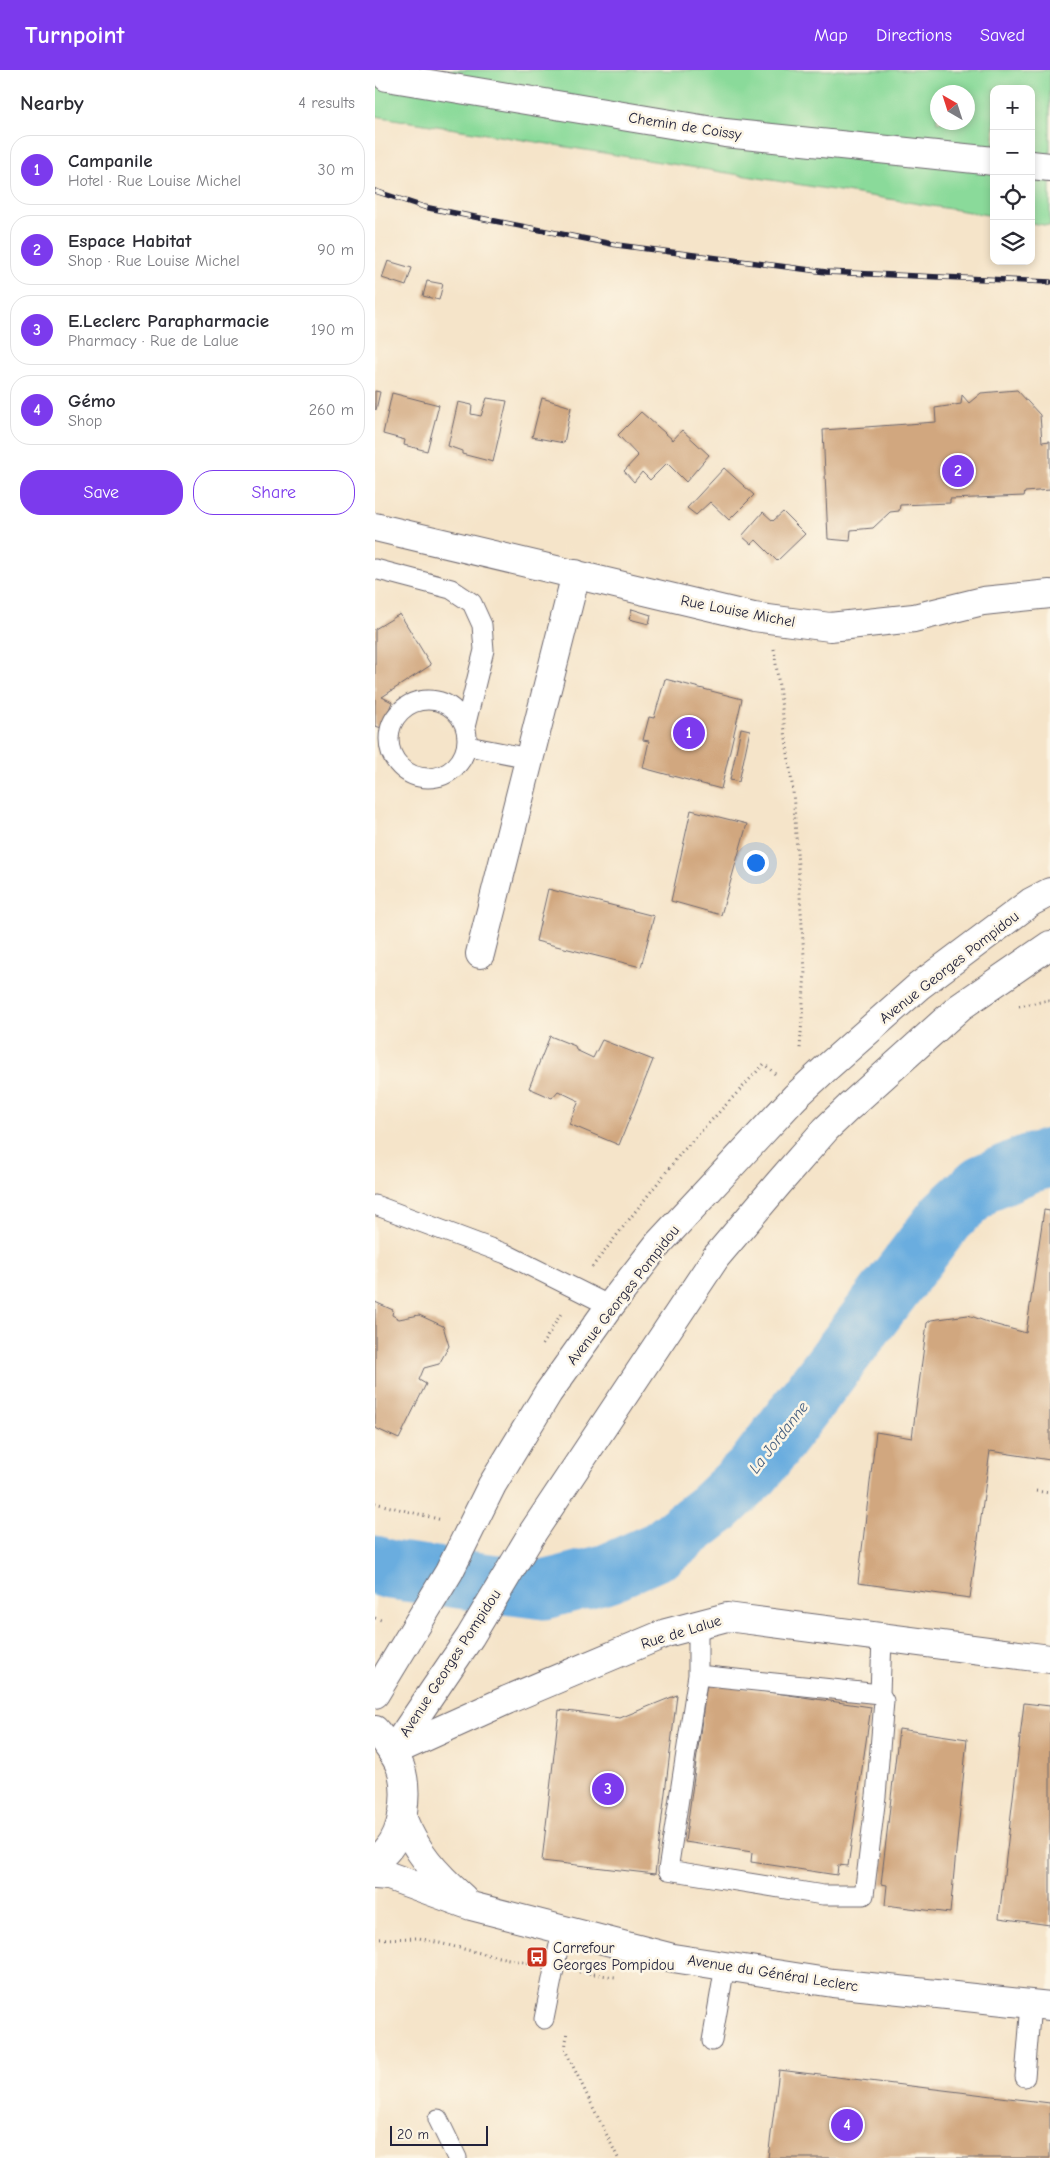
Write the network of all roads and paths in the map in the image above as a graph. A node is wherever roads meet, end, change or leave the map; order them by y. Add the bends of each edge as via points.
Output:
1 (382, 70) edge
2 (990, 161) edge
3 (1035, 165) edge
4 (1050, 167) edge
5 (375, 527) edge
6 (375, 568) edge
7 (576, 574) junction
8 (1050, 594) edge
9 (770, 619) junction
10 (466, 723) junction
11 (468, 746) junction
12 (529, 758) junction
13 (1050, 892) edge
14 (1050, 926) edge
15 (1050, 945) edge
16 (480, 954) dead end
17 (960, 1007) junction
18 (800, 1051) dead end
19 (780, 1067) dead end
20 (773, 1072) dead end
21 (375, 1205) edge
22 (610, 1306) junction
23 (1036, 1491) dead end
24 (1050, 1493) edge
25 (375, 1503) edge
26 (472, 1527) junction
27 (698, 1625) junction
28 (882, 1638) junction
29 (1050, 1659) edge
30 (698, 1675) junction
31 (375, 1694) edge
32 (879, 1694) junction
33 (375, 1730) edge
34 (392, 1752) junction
35 (402, 1817) junction
36 (375, 1860) edge
37 (375, 1876) edge
38 (471, 1906) junction
39 (563, 1930) junction
40 (725, 1966) junction
41 (576, 1971) dead end
42 (575, 1980) dead end
43 (1041, 2005) edge
44 (543, 2019) dead end
45 (567, 2032) dead end
46 (712, 2041) dead end
47 (1025, 2077) dead end
48 (438, 2119) dead end
49 (457, 2158) edge
50 (618, 2158) edge

1 - 2 street, Chemin de Coissy via 387,77 725,133
3 - 4 street
5 - 7 street, Rue Louise Michel
6 - 10 lane via 451,590 472,603 482,625 484,650
7 - 9 street, Rue Louise Michel
7 - 12 street
8 - 9 street, Rue Louise Michel via 983,601 914,618 830,627
9 - 18 path via 793,791 805,971
10 - 11 lane
10 - 11 lane via 451,705 430,698 407,704 392,720 388,743 396,764 415,777 438,778 457,766
11 - 12 lane
12 - 16 street via 522,832
13 - 22 street, Avenue Georges Pompidou via 1031,902 919,986 795,1097 659,1243
14 - 17 street via 969,985
15 - 17 street, Avenue Georges Pompidou
17 - 34 street, Avenue Georges Pompidou via 826,1129 716,1257 533,1532
19 - 20 path
21 - 22 lane via 506,1254
22 - 26 street, Avenue Georges Pompidou via 548,1393 492,1485
23 - 24 path
25 - 26 path
26 - 31 street, Avenue Georges Pompidou via 445,1580
27 - 28 street, Rue de Lalue via 727,1617
27 - 30 lane
27 - 34 street, Rue de Lalue via 666,1633
28 - 29 street, Rue de Lalue
28 - 32 lane
30 - 32 lane
30 - 32 lane via 668,1870 823,1895 864,1896 884,1701
33 - 34 street
34 - 35 street via 402,1772
35 - 36 street via 387,1851
35 - 38 street, Avenue du Général Leclerc via 422,1856
37 - 38 street, Avenue du Général Leclerc via 389,1876
38 - 39 street, Avenue du Général Leclerc
39 - 40 street, Avenue du Général Leclerc via 673,1958
39 - 44 lane
40 - 43 street, Avenue du Général Leclerc via 833,1983
40 - 46 lane
41 - 42 path
43 - 47 lane
45 - 50 path via 565,2050
48 - 49 lane

